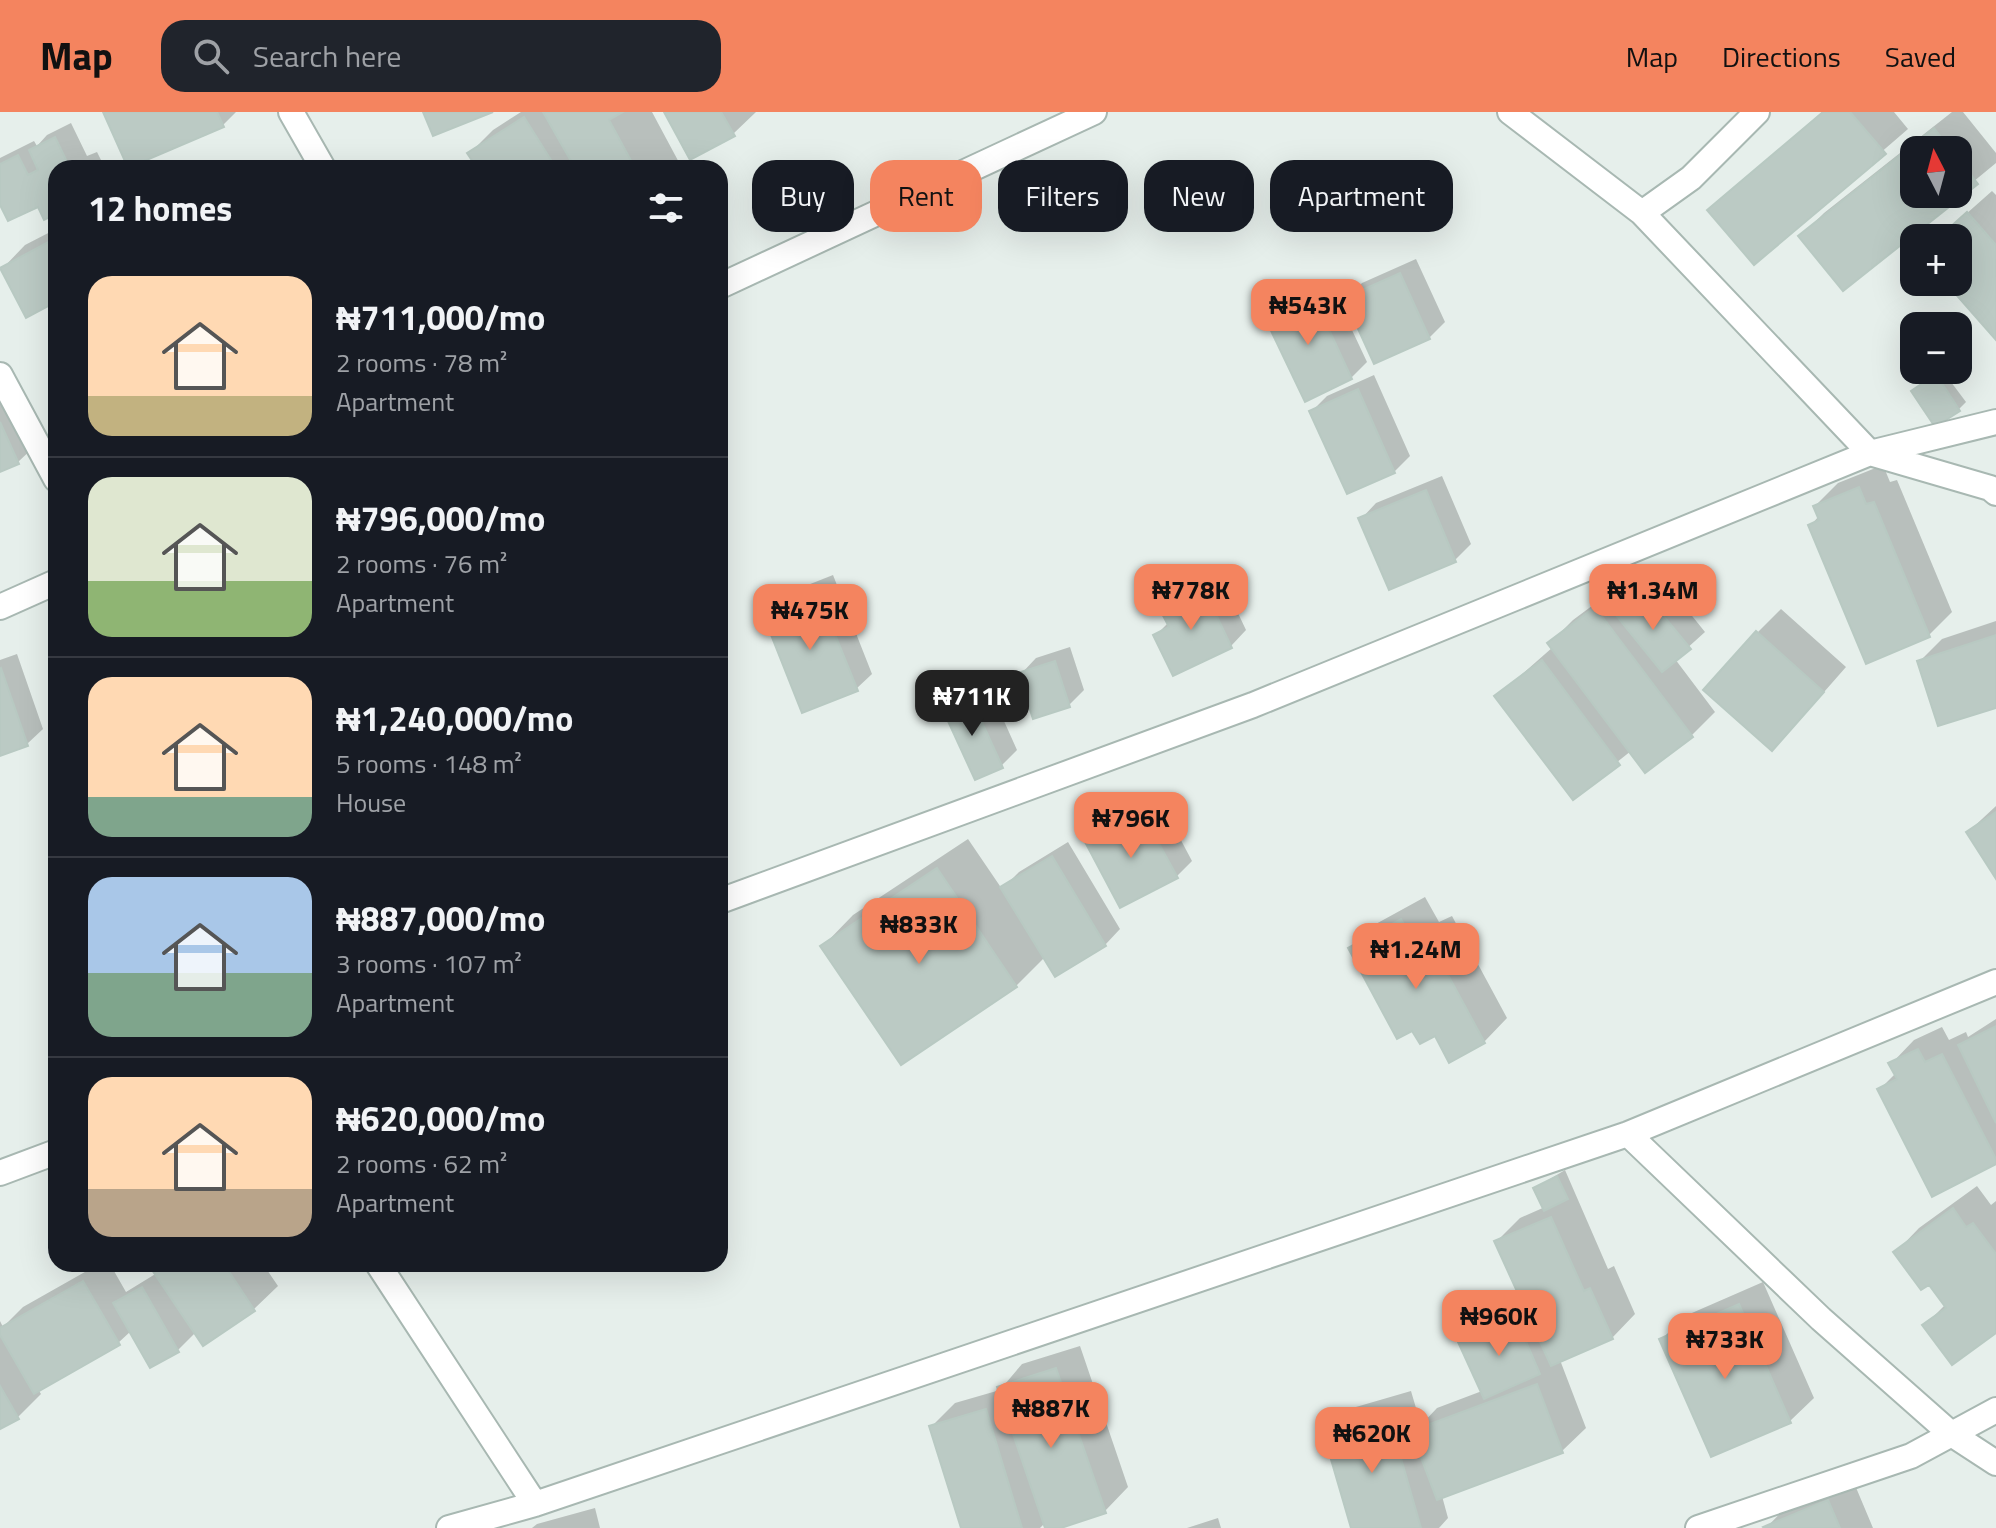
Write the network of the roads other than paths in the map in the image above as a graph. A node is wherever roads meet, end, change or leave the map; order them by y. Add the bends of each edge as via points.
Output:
1 (291, 112) edge
2 (1094, 112) edge
3 (1510, 112) edge
4 (1757, 112) edge
5 (318, 160) edge
6 (1642, 213) junction
7 (728, 282) edge
8 (0, 375) edge
9 (1996, 422) edge
10 (1870, 453) junction
11 (48, 464) edge
12 (1996, 493) edge
13 (48, 586) edge
14 (0, 607) edge
15 (728, 898) edge
16 (1996, 982) edge
17 (1628, 1134) junction
18 (48, 1155) edge
19 (0, 1173) edge
20 (383, 1272) edge
21 (1996, 1410) edge
22 (1950, 1433) junction
23 (1996, 1463) edge
24 (535, 1504) junction
25 (449, 1528) edge
26 (1698, 1528) edge

1 - 5 street
2 - 7 street
3 - 6 street
4 - 6 street via 1691,178
6 - 10 street
8 - 11 street
9 - 10 street
10 - 12 street
10 - 15 street via 1253,705
13 - 14 street
16 - 17 street
17 - 22 street via 1821,1319
17 - 24 street
18 - 19 street
20 - 24 street
21 - 22 street
22 - 23 street
22 - 26 street via 1911,1456
24 - 25 street

